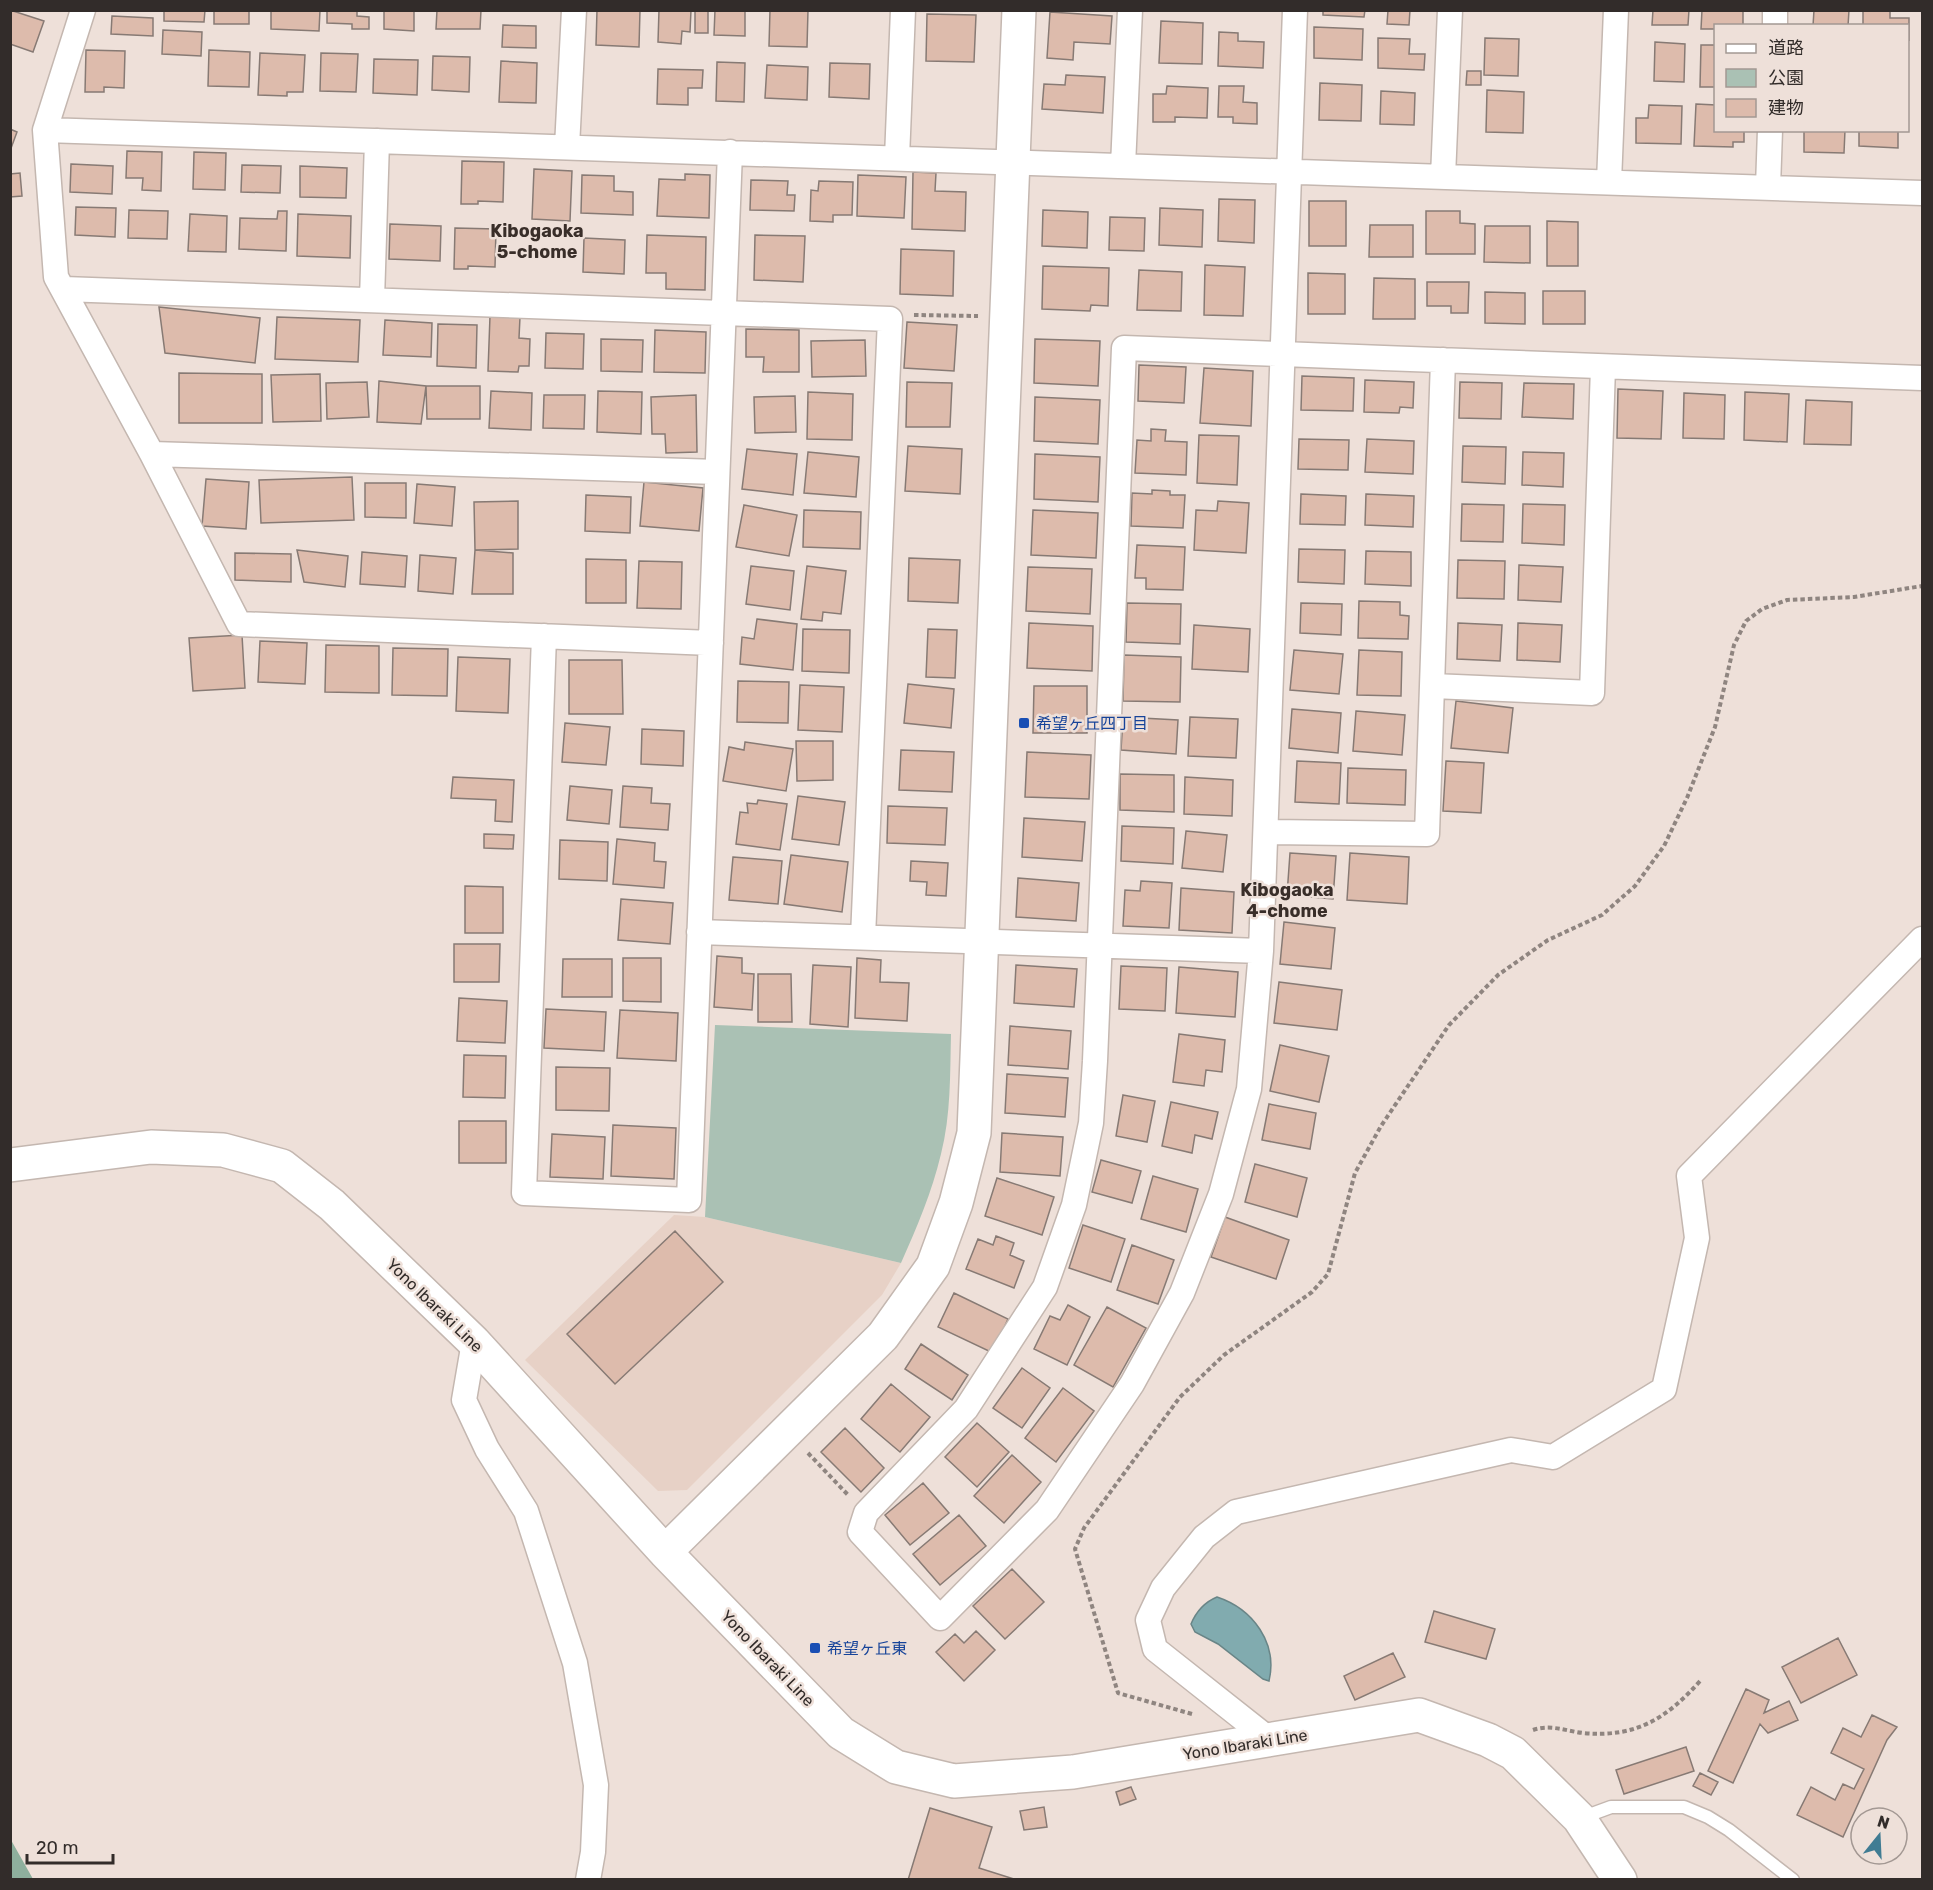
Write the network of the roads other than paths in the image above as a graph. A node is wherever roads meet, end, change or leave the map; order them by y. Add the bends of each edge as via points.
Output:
1 (83, 10) edge
2 (574, 10) edge
3 (903, 10) edge
4 (1019, 10) edge
5 (1130, 10) edge
6 (1295, 10) edge
7 (1450, 10) edge
8 (1616, 10) edge
9 (45, 130) junction
10 (1770, 132) edge
11 (377, 141) junction
12 (567, 147) junction
13 (730, 152) junction
14 (897, 158) junction
15 (1013, 162) junction
16 (1123, 166) junction
17 (1289, 171) junction
18 (1443, 177) junction
19 (1610, 182) junction
20 (1768, 188) junction
21 (1923, 193) edge
22 (64, 289) junction
23 (372, 300) junction
24 (724, 313) junction
25 (1283, 354) junction
26 (1443, 360) junction
27 (1603, 367) junction
28 (1923, 378) edge
29 (152, 454) junction
30 (717, 472) junction
31 (544, 636) junction
32 (711, 643) junction
33 (1432, 686) junction
34 (1266, 832) junction
35 (699, 932) junction
36 (863, 937) junction
37 (1923, 939) edge
38 (982, 942) junction
39 (1100, 946) junction
40 (1261, 951) junction
41 (10, 1165) edge
42 (474, 1342) junction
43 (665, 1552) junction
44 (1270, 1740) junction
45 (1580, 1818) junction
46 (588, 1880) edge
47 (1620, 1880) edge
48 (1794, 1880) edge

1 - 9 street
2 - 12 street
3 - 14 street
4 - 15 main road
5 - 16 street
6 - 17 street
7 - 18 street
8 - 19 street
9 - 11 street
9 - 22 street via 56,277
10 - 20 street
11 - 12 street
11 - 23 street
12 - 13 street
13 - 14 street
13 - 24 street
14 - 15 street
15 - 16 street
15 - 38 main road
16 - 17 street
17 - 18 street
17 - 25 street
18 - 19 street
19 - 20 street
20 - 21 street
22 - 23 street
22 - 29 street
23 - 24 street
24 - 30 street
24 - 36 street via 890,319
25 - 26 street
25 - 34 street
25 - 39 street via 1124,348
26 - 27 street
26 - 33 street
27 - 28 street
27 - 33 street via 1592,693
29 - 30 street
29 - 31 street via 239,624
30 - 32 street
31 - 32 street
31 - 35 street via 524,1194 689,1200
32 - 35 street
33 - 34 street via 1427,834
34 - 40 street
35 - 36 street
36 - 38 street
37 - 44 street via 1689,1176 1697,1238 1664,1389 1553,1457 1511,1450 1236,1512 1204,1537 1163,1588 1148,1620 1155,1649
38 - 39 street
38 - 43 main road via 974,1133 956,1203 933,1266 883,1336
39 - 40 street
39 - 40 street via 1091,1123 1074,1205 1045,1287 966,1409 866,1513 860,1532 940,1618 1047,1510 1132,1384 1182,1293 1221,1194 1249,1089
41 - 42 main road, Yono Ibaraki Line via 151,1147 223,1150 282,1167 332,1205
42 - 43 main road, Yono Ibaraki Line
42 - 46 street via 464,1400 487,1449 526,1511 575,1663 596,1785
43 - 44 main road, Yono Ibaraki Line via 842,1733 896,1767 954,1780 1061,1773
44 - 45 main road, Yono Ibaraki Line via 1419,1714 1514,1753
45 - 47 main road, Yono Ibaraki Line
45 - 48 lane via 1611,1808 1684,1808 1729,1830

